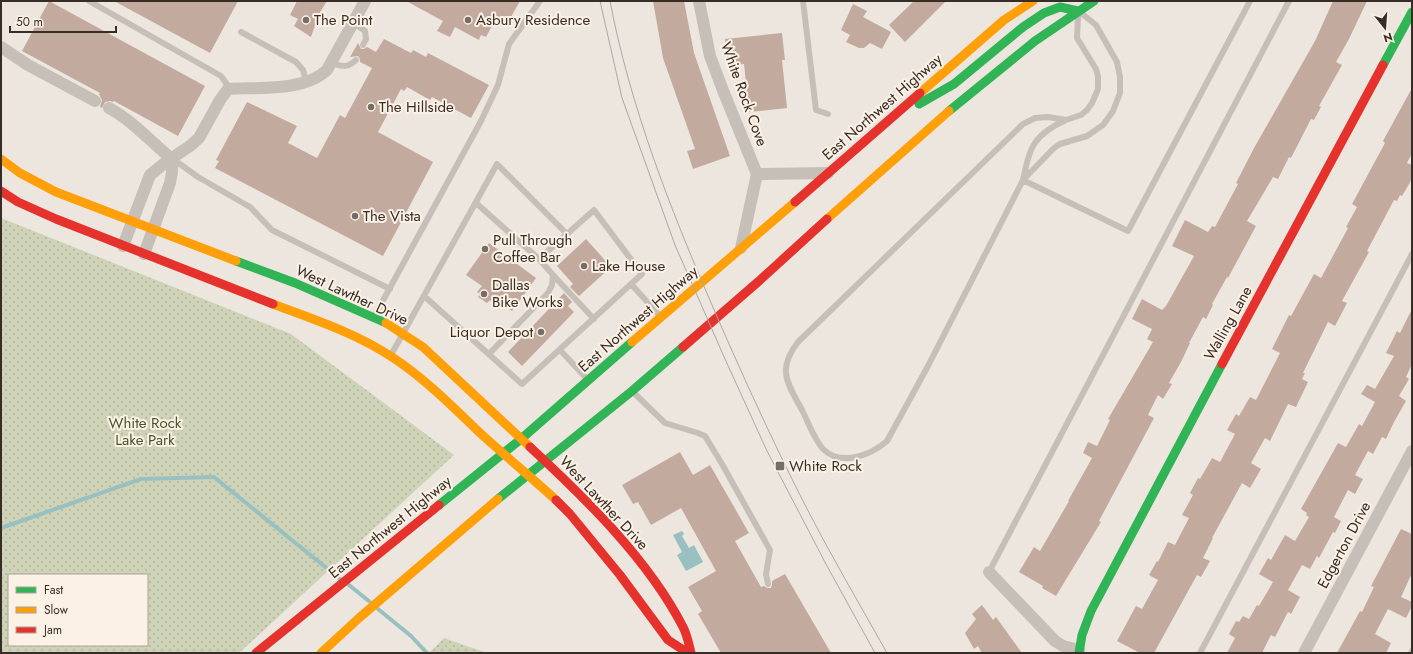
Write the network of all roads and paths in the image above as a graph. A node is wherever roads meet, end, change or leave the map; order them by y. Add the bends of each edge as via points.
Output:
1 (89, 1) edge
2 (365, 1) edge
3 (540, 1) edge
4 (699, 1) edge
5 (804, 1) edge
6 (1033, 1) edge
7 (1080, 1) edge
8 (1094, 1) edge
9 (1250, 1) edge
10 (1289, 1) edge
11 (1078, 11) junction
12 (1412, 12) edge
13 (354, 23) junction
14 (241, 32) dead end
15 (363, 45) dead end
16 (1, 47) edge
17 (356, 60) dead end
18 (331, 63) junction
19 (306, 81) junction
20 (228, 89) junction
21 (95, 101) dead end
22 (109, 108) dead end
23 (828, 114) dead end
24 (889, 120) junction
25 (1066, 120) junction
26 (1, 159) edge
27 (172, 159) junction
28 (828, 173) junction
29 (757, 174) junction
30 (1023, 180) junction
31 (1, 191) edge
32 (476, 203) junction
33 (132, 221) junction
34 (153, 229) junction
35 (567, 234) junction
36 (123, 246) junction
37 (741, 249) junction
38 (144, 254) junction
39 (1412, 254) edge
40 (539, 259) junction
41 (553, 275) junction
42 (631, 284) junction
43 (390, 289) junction
44 (424, 296) junction
45 (374, 317) junction
46 (661, 318) junction
47 (594, 319) junction
48 (403, 333) junction
49 (560, 350) junction
50 (490, 354) junction
51 (390, 356) junction
52 (588, 380) junction
53 (632, 391) junction
54 (521, 439) junction
55 (1412, 452) edge
56 (503, 454) junction
57 (545, 461) junction
58 (527, 475) junction
59 (989, 572) joint
60 (768, 584) dead end
61 (647, 591) junction
62 (1079, 651) edge
63 (256, 653) edge
64 (321, 653) edge
65 (690, 653) edge
66 (1200, 653) edge
67 (1304, 653) edge

1 - 20 lane via 221,76
2 - 13 street
3 - 43 lane via 509,44 498,85 482,121
4 - 29 street, White Rock Cove via 710,56
5 - 23 lane via 816,110
6 - 24 street, East Northwest Highway via 1004,20
7 - 11 street
8 - 11 street
9 - 30 lane via 1128,231
10 - 59 lane
11 - 24 street via 1060,7 1044,13 1023,27 954,84
11 - 25 lane via 1077,38 1096,69 1098,89 1087,110
11 - 30 lane via 1096,25 1117,62 1121,86 1118,100 1104,124 1087,136 1054,148
11 - 53 street via 1035,41 945,115
12 - 62 street, Walling Lane via 1095,604 1082,635
13 - 15 lane via 365,32 366,39
13 - 18 street
14 - 19 lane via 296,62 303,70
16 - 21 street via 28,65
17 - 18 lane via 350,66
18 - 19 street via 323,74
19 - 20 street via 286,86
20 - 27 street via 199,138
22 - 27 street via 122,115
24 - 28 street, East Northwest Highway
25 - 30 lane via 1045,132 1034,143 1028,155
25 - 30 lane via 1035,118 1023,124 798,342 788,358 787,380 819,443 830,454 845,458 863,455 887,441
26 - 33 street, West Lawther Drive via 20,173 56,192
27 - 33 street via 150,175
27 - 34 street via 170,183
27 - 43 lane via 250,207 272,230
28 - 29 street
28 - 37 street, East Northwest Highway
29 - 37 street
31 - 36 street, West Lawther Drive via 18,202
32 - 35 lane via 497,164
32 - 40 lane
32 - 44 lane
33 - 34 street, West Lawther Drive
33 - 36 street
34 - 38 street
34 - 45 street, West Lawther Drive via 295,283
35 - 40 lane
35 - 42 lane via 594,210 642,274
36 - 38 street, West Lawther Drive
37 - 46 street, East Northwest Highway
38 - 51 street, West Lawther Drive via 322,323 358,338
39 - 66 lane
40 - 41 lane
41 - 47 lane
41 - 50 lane via 548,293
42 - 46 lane
42 - 47 lane
43 - 45 lane
44 - 48 lane
44 - 50 lane
45 - 48 street, West Lawther Drive
46 - 52 street, East Northwest Highway
47 - 49 lane
48 - 51 lane
48 - 54 street, West Lawther Drive via 423,347
49 - 50 lane via 522,384
49 - 52 lane
51 - 56 street, West Lawther Drive via 440,394
52 - 54 street, East Northwest Highway
53 - 57 street
53 - 60 lane via 666,423 705,436 770,550 766,574
54 - 56 street, East Northwest Highway
54 - 57 street, West Lawther Drive
55 - 67 street, Edgerton Drive
56 - 58 street, West Lawther Drive
56 - 63 street, East Northwest Highway
57 - 58 street
57 - 61 street, West Lawther Drive via 594,509 638,559
58 - 61 street, West Lawther Drive
58 - 64 street
59 - 62 street via 1055,641
61 - 65 street, West Lawther Drive via 684,628
61 - 65 street, West Lawther Drive via 668,640

